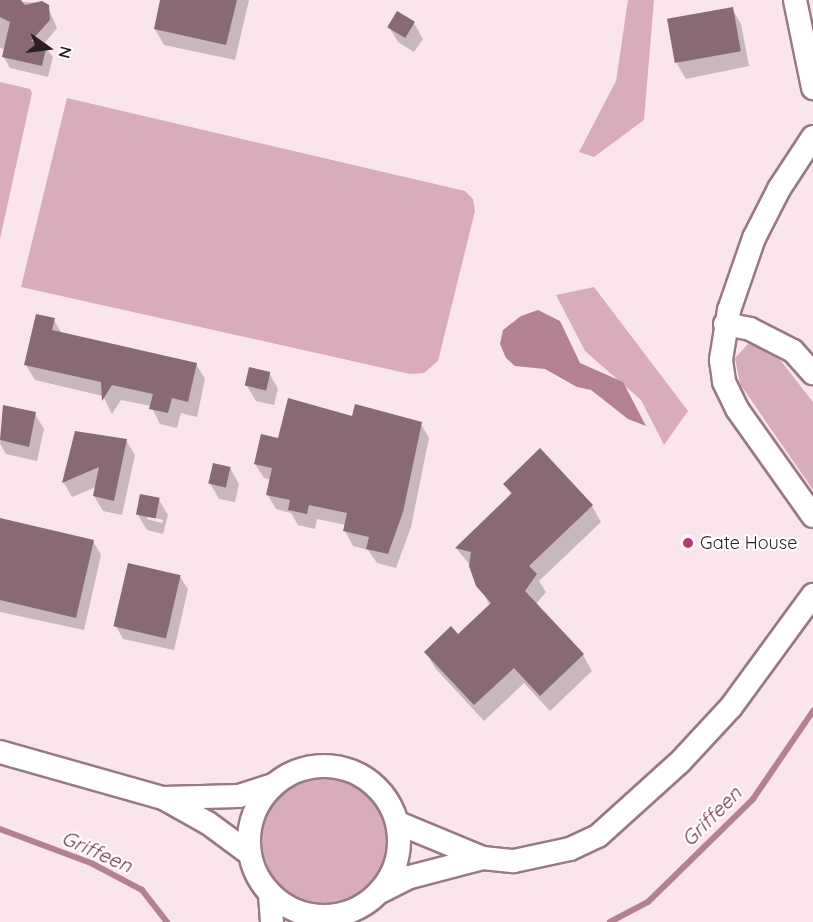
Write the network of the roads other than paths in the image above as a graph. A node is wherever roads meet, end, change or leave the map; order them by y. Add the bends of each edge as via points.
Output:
1 (795, 0) edge
2 (813, 88) edge
3 (813, 137) edge
4 (725, 324) junction
5 (813, 373) edge
6 (813, 516) edge
7 (813, 595) edge
8 (0, 752) edge
9 (273, 785) junction
10 (162, 798) junction
11 (398, 823) junction
12 (250, 854) junction
13 (483, 858) junction
14 (379, 892) junction
15 (270, 894) junction
16 (331, 919) edge
17 (272, 922) edge

1 - 2 street
3 - 4 street via 762,221
4 - 5 street via 750,329 793,351
4 - 6 street via 721,360 729,395
7 - 13 street via 731,707 680,762 598,836 538,858
8 - 10 street
9 - 10 street via 239,796
9 - 11 street via 292,772 313,766 336,766 357,772 383,794
9 - 12 street via 259,802 251,823
10 - 12 street via 208,823
11 - 13 street
11 - 14 street via 399,848 393,872
12 - 15 street via 256,873
13 - 14 street via 410,877
14 - 16 street via 359,908
15 - 16 street via 305,914
15 - 17 street

